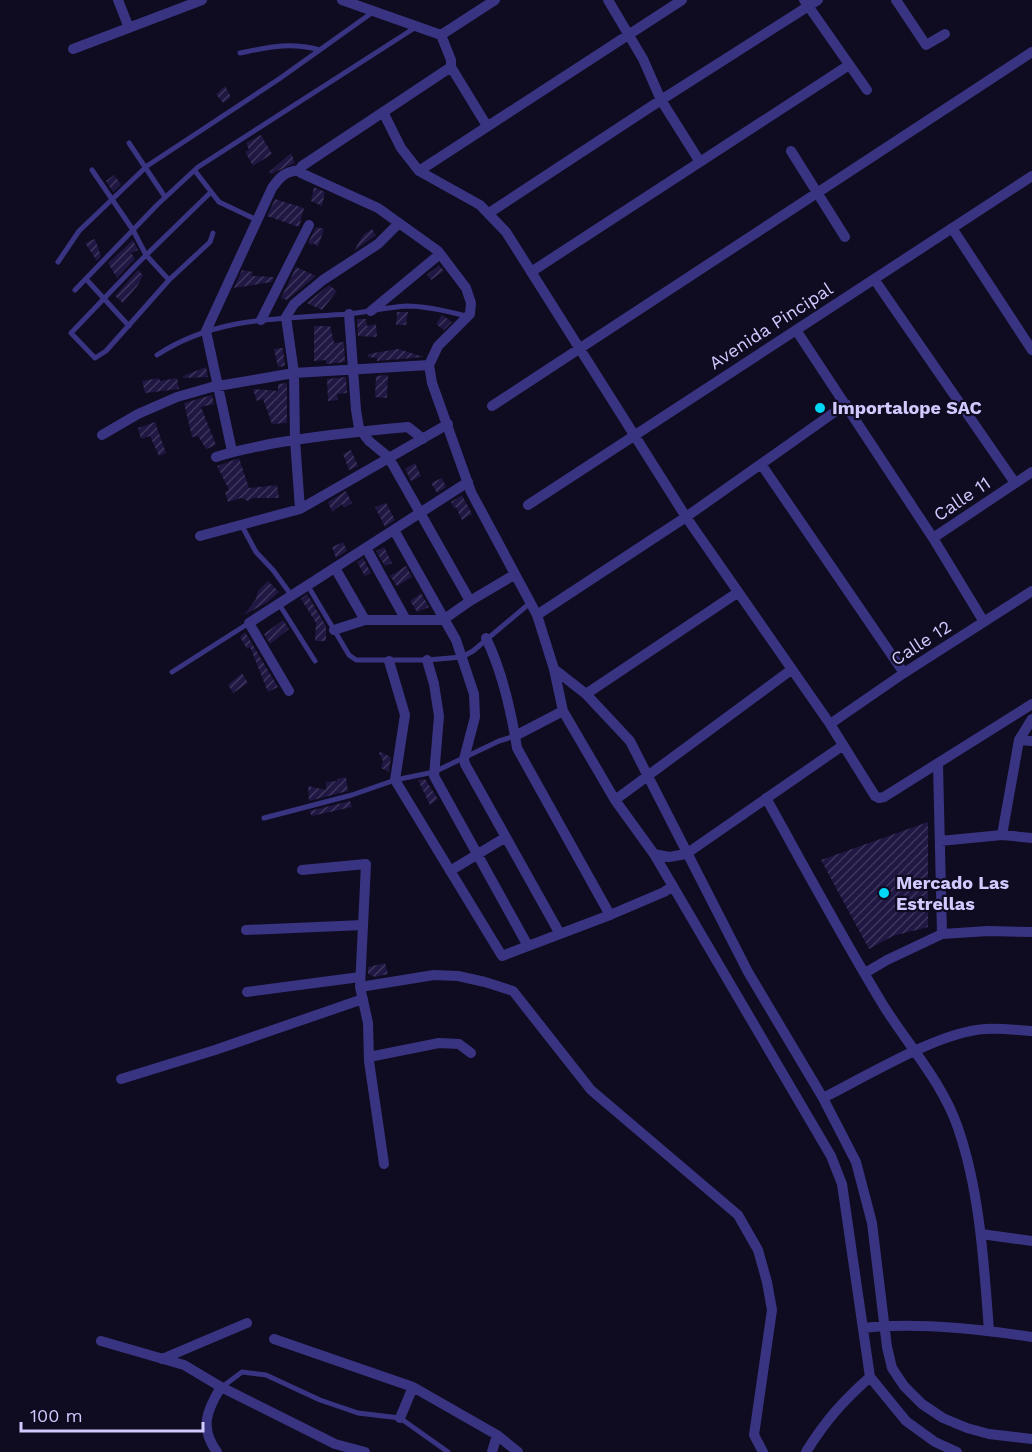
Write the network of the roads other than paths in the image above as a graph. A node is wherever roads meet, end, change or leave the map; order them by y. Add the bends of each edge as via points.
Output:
1 (118, 0) edge
2 (202, 0) edge
3 (342, 0) edge
4 (495, 0) edge
5 (608, 0) edge
6 (682, 0) edge
7 (818, 0) edge
8 (896, 0) edge
9 (806, 3) edge
10 (369, 6) edge
11 (417, 26) junction
12 (129, 28) junction
13 (628, 34) junction
14 (945, 34) dead end
15 (441, 35) junction
16 (73, 49) dead end
17 (320, 51) junction
18 (1032, 52) edge
19 (240, 53) dead end
20 (849, 65) junction
21 (451, 67) junction
22 (867, 90) dead end
23 (662, 100) junction
24 (383, 112) junction
25 (487, 126) junction
26 (129, 143) dead end
27 (790, 151) dead end
28 (699, 162) junction
29 (145, 168) junction
30 (92, 170) dead end
31 (299, 170) junction
32 (195, 171) junction
33 (419, 171) junction
34 (1032, 176) edge
35 (211, 192) junction
36 (817, 192) junction
37 (165, 197) junction
38 (112, 199) junction
39 (489, 213) junction
40 (257, 220) junction
41 (399, 223) junction
42 (309, 225) dead end
43 (952, 228) junction
44 (133, 230) junction
45 (213, 233) dead end
46 (845, 237) dead end
47 (440, 254) junction
48 (146, 255) junction
49 (58, 262) dead end
50 (531, 272) junction
51 (86, 279) junction
52 (874, 279) junction
53 (169, 280) junction
54 (75, 290) dead end
55 (103, 299) junction
56 (370, 311) junction
57 (349, 314) junction
58 (467, 316) junction
59 (286, 317) junction
60 (261, 320) junction
61 (129, 326) junction
62 (796, 330) junction
63 (207, 331) junction
64 (579, 349) junction
65 (1032, 350) edge
66 (158, 355) dead end
67 (429, 365) junction
68 (353, 369) junction
69 (294, 373) junction
70 (218, 386) junction
71 (846, 404) junction
72 (492, 406) dead end
73 (448, 424) junction
74 (361, 431) junction
75 (102, 435) dead end
76 (635, 435) junction
77 (423, 439) junction
78 (295, 440) junction
79 (232, 451) junction
80 (216, 457) dead end
81 (388, 459) junction
82 (761, 464) junction
83 (1032, 472) edge
84 (468, 482) junction
85 (1015, 483) junction
86 (528, 505) dead end
87 (300, 509) junction
88 (420, 513) junction
89 (686, 517) junction
90 (242, 526) junction
91 (394, 530) junction
92 (200, 536) dead end
93 (933, 538) junction
94 (366, 548) junction
95 (335, 568) junction
96 (514, 575) junction
97 (308, 586) junction
98 (1032, 591) edge
99 (737, 593) junction
100 (291, 596) junction
101 (471, 601) junction
102 (530, 603) junction
103 (279, 604) junction
104 (537, 615) junction
105 (365, 620) junction
106 (406, 620) junction
107 (443, 620) junction
108 (984, 622) junction
109 (249, 623) junction
110 (334, 630) junction
111 (486, 638) junction
112 (462, 657) junction
113 (427, 660) junction
114 (315, 661) dead end
115 (389, 661) junction
116 (554, 669) junction
117 (791, 670) junction
118 (172, 672) dead end
119 (904, 673) junction
120 (289, 691) dead end
121 (586, 694) junction
122 (1032, 704) edge
123 (563, 711) junction
124 (1032, 719) edge
125 (830, 724) junction
126 (515, 736) junction
127 (1019, 740) junction
128 (1032, 741) edge
129 (842, 746) junction
130 (464, 759) junction
131 (938, 764) junction
132 (434, 772) junction
133 (648, 776) junction
134 (395, 780) junction
135 (766, 798) junction
136 (615, 800) junction
137 (264, 818) dead end
138 (1002, 835) junction
139 (506, 837) junction
140 (1032, 838) edge
141 (940, 841) junction
142 (477, 854) junction
143 (654, 854) junction
144 (686, 854) junction
145 (302, 870) dead end
146 (450, 871) junction
147 (673, 886) junction
148 (610, 915) junction
149 (363, 925) junction
150 (246, 930) dead end
151 (1032, 932) edge
152 (560, 934) junction
153 (942, 934) junction
154 (528, 946) junction
155 (865, 973) junction
156 (360, 982) junction
157 (247, 992) dead end
158 (363, 999) junction
159 (1032, 1031) edge
160 (914, 1052) junction
161 (471, 1053) dead end
162 (369, 1057) junction
163 (121, 1079) dead end
164 (823, 1098) junction
165 (384, 1164) dead end
166 (981, 1234) junction
167 (1032, 1242) edge
168 (247, 1323) dead end
169 (885, 1326) junction
170 (863, 1328) junction
171 (989, 1331) junction
172 (1032, 1337) edge
173 (274, 1340) dead end
174 (102, 1341) dead end
175 (162, 1359) junction
176 (870, 1377) junction
177 (221, 1387) junction
178 (413, 1387) junction
179 (400, 1418) junction
180 (497, 1435) junction
181 (1032, 1439) edge
182 (217, 1452) edge
183 (365, 1452) edge
184 (448, 1452) edge
185 (492, 1452) edge
186 (518, 1452) edge
187 (763, 1452) edge
188 (806, 1452) edge
189 (957, 1452) edge

1 - 12 street
2 - 12 street
3 - 10 street
4 - 15 street
5 - 13 street
6 - 13 street
7 - 9 street
8 - 14 street via 926,45
9 - 20 street
9 - 23 street
10 - 11 street
10 - 17 lane
11 - 15 street
11 - 32 lane
12 - 16 street
13 - 23 street
13 - 25 street
15 - 21 street
17 - 19 lane via 301,45
17 - 29 lane
18 - 36 street
20 - 22 street
20 - 28 street
21 - 24 street
21 - 25 street
23 - 28 street
23 - 39 street
24 - 31 street
24 - 33 street via 401,148
25 - 33 street
26 - 29 lane
27 - 36 street
28 - 50 street
29 - 37 lane
29 - 38 lane
30 - 38 lane
31 - 40 street via 281,175
31 - 41 street via 378,208
32 - 35 lane
32 - 37 lane
33 - 39 street
34 - 43 street, Avenida Pincipal
35 - 40 lane via 219,202
35 - 48 lane
36 - 46 street
36 - 64 street
37 - 44 lane
38 - 44 lane
38 - 49 lane via 78,231
39 - 50 street
40 - 63 street
41 - 47 street
41 - 59 street via 378,244 294,304
42 - 60 street
43 - 52 street, Avenida Pincipal
43 - 65 street
44 - 48 lane
44 - 51 lane
45 - 53 lane via 210,242
47 - 56 street
47 - 58 street via 466,288 471,303
48 - 53 lane
48 - 55 lane
50 - 64 street
51 - 54 lane
51 - 55 lane
52 - 62 street, Avenida Pincipal
52 - 85 street
53 - 61 lane
55 - 61 lane
55 - 61 lane via 71,333 95,358
56 - 57 lane
56 - 58 lane via 407,306
57 - 59 lane
57 - 68 street
58 - 67 street via 438,346
59 - 60 lane
59 - 69 street
60 - 63 lane
62 - 71 street
62 - 76 street, Avenida Pincipal
63 - 66 lane
63 - 70 street
64 - 72 street
64 - 76 street
67 - 68 street
67 - 73 street
68 - 69 street
68 - 74 street
69 - 70 street
69 - 78 street
70 - 75 street via 167,401
70 - 79 street
71 - 82 street
71 - 93 street
73 - 77 street
73 - 84 street
74 - 77 street via 408,427
74 - 78 street
74 - 81 street
76 - 86 street, Avenida Pincipal
76 - 89 street
77 - 81 street
78 - 79 street
78 - 87 street
79 - 80 street
81 - 87 street
81 - 88 street
82 - 89 street
82 - 119 street
83 - 85 street, Calle 11
84 - 88 street
84 - 96 street
85 - 93 street, Calle 11
87 - 90 street
88 - 91 street
88 - 101 street
89 - 99 street
89 - 104 street
90 - 92 street
90 - 100 lane via 256,552
91 - 94 street
91 - 107 street
93 - 108 street, Calle 11
94 - 95 street
94 - 106 street
95 - 97 street
95 - 105 street
96 - 101 street
96 - 102 street
97 - 100 street
97 - 110 lane
98 - 108 street, Calle 12
99 - 117 street
99 - 121 street
100 - 103 street
101 - 107 street
102 - 104 street
102 - 111 lane
103 - 109 street
103 - 114 lane
104 - 116 street
105 - 106 street
105 - 110 street
106 - 107 street
107 - 112 street
108 - 119 street, Calle 12
109 - 118 lane
109 - 120 street
110 - 115 lane via 356,660
111 - 112 lane
111 - 126 street via 510,704
112 - 113 lane
112 - 130 street via 474,693 475,717
113 - 115 lane
113 - 132 street via 439,716
115 - 134 street via 405,715
116 - 121 street
116 - 123 street
117 - 125 street
117 - 133 street
119 - 125 street, Calle 12
121 - 133 street via 630,741
122 - 131 street
123 - 126 street
123 - 136 street
124 - 127 street
125 - 129 street
126 - 130 lane
126 - 148 street via 517,748
127 - 128 street
127 - 138 street
129 - 131 street via 879,798
129 - 135 street
130 - 132 lane
130 - 139 street
131 - 141 street
132 - 134 lane
132 - 142 street
133 - 136 street
133 - 144 street
134 - 137 lane
134 - 146 street
135 - 144 street
135 - 155 street
136 - 143 street
138 - 140 street
138 - 141 street
139 - 142 street
139 - 152 street
141 - 153 street
142 - 146 street
142 - 154 street
143 - 144 street
143 - 147 street
144 - 164 street via 748,972
145 - 149 street via 366,864
146 - 154 street via 502,956
147 - 148 street
147 - 170 street via 831,1156 842,1184
148 - 152 street
149 - 150 street
149 - 156 street
151 - 153 street
152 - 154 street
153 - 155 street
155 - 160 street
156 - 157 street
156 - 158 street
156 - 187 street via 458,976 513,991 591,1090 738,1215 758,1251 772,1310 754,1435
158 - 162 street
158 - 163 street
159 - 160 street via 985,1029 955,1035
160 - 164 street
160 - 166 street via 947,1102 958,1128
161 - 162 street via 459,1044 439,1043
162 - 165 street
164 - 169 street via 856,1162 864,1189
166 - 167 street
166 - 171 street
168 - 175 street
169 - 170 street
169 - 171 street
169 - 181 street via 892,1368 922,1404 967,1428
170 - 176 street
171 - 172 street
173 - 178 street
174 - 175 street
175 - 177 street via 184,1365
176 - 188 street via 823,1424
176 - 189 street via 906,1421
177 - 179 lane via 242,1372 266,1376 358,1413
177 - 182 street via 210,1406 206,1424
177 - 183 street via 335,1444
178 - 179 street
178 - 180 street
179 - 184 lane
180 - 185 street
180 - 186 street

